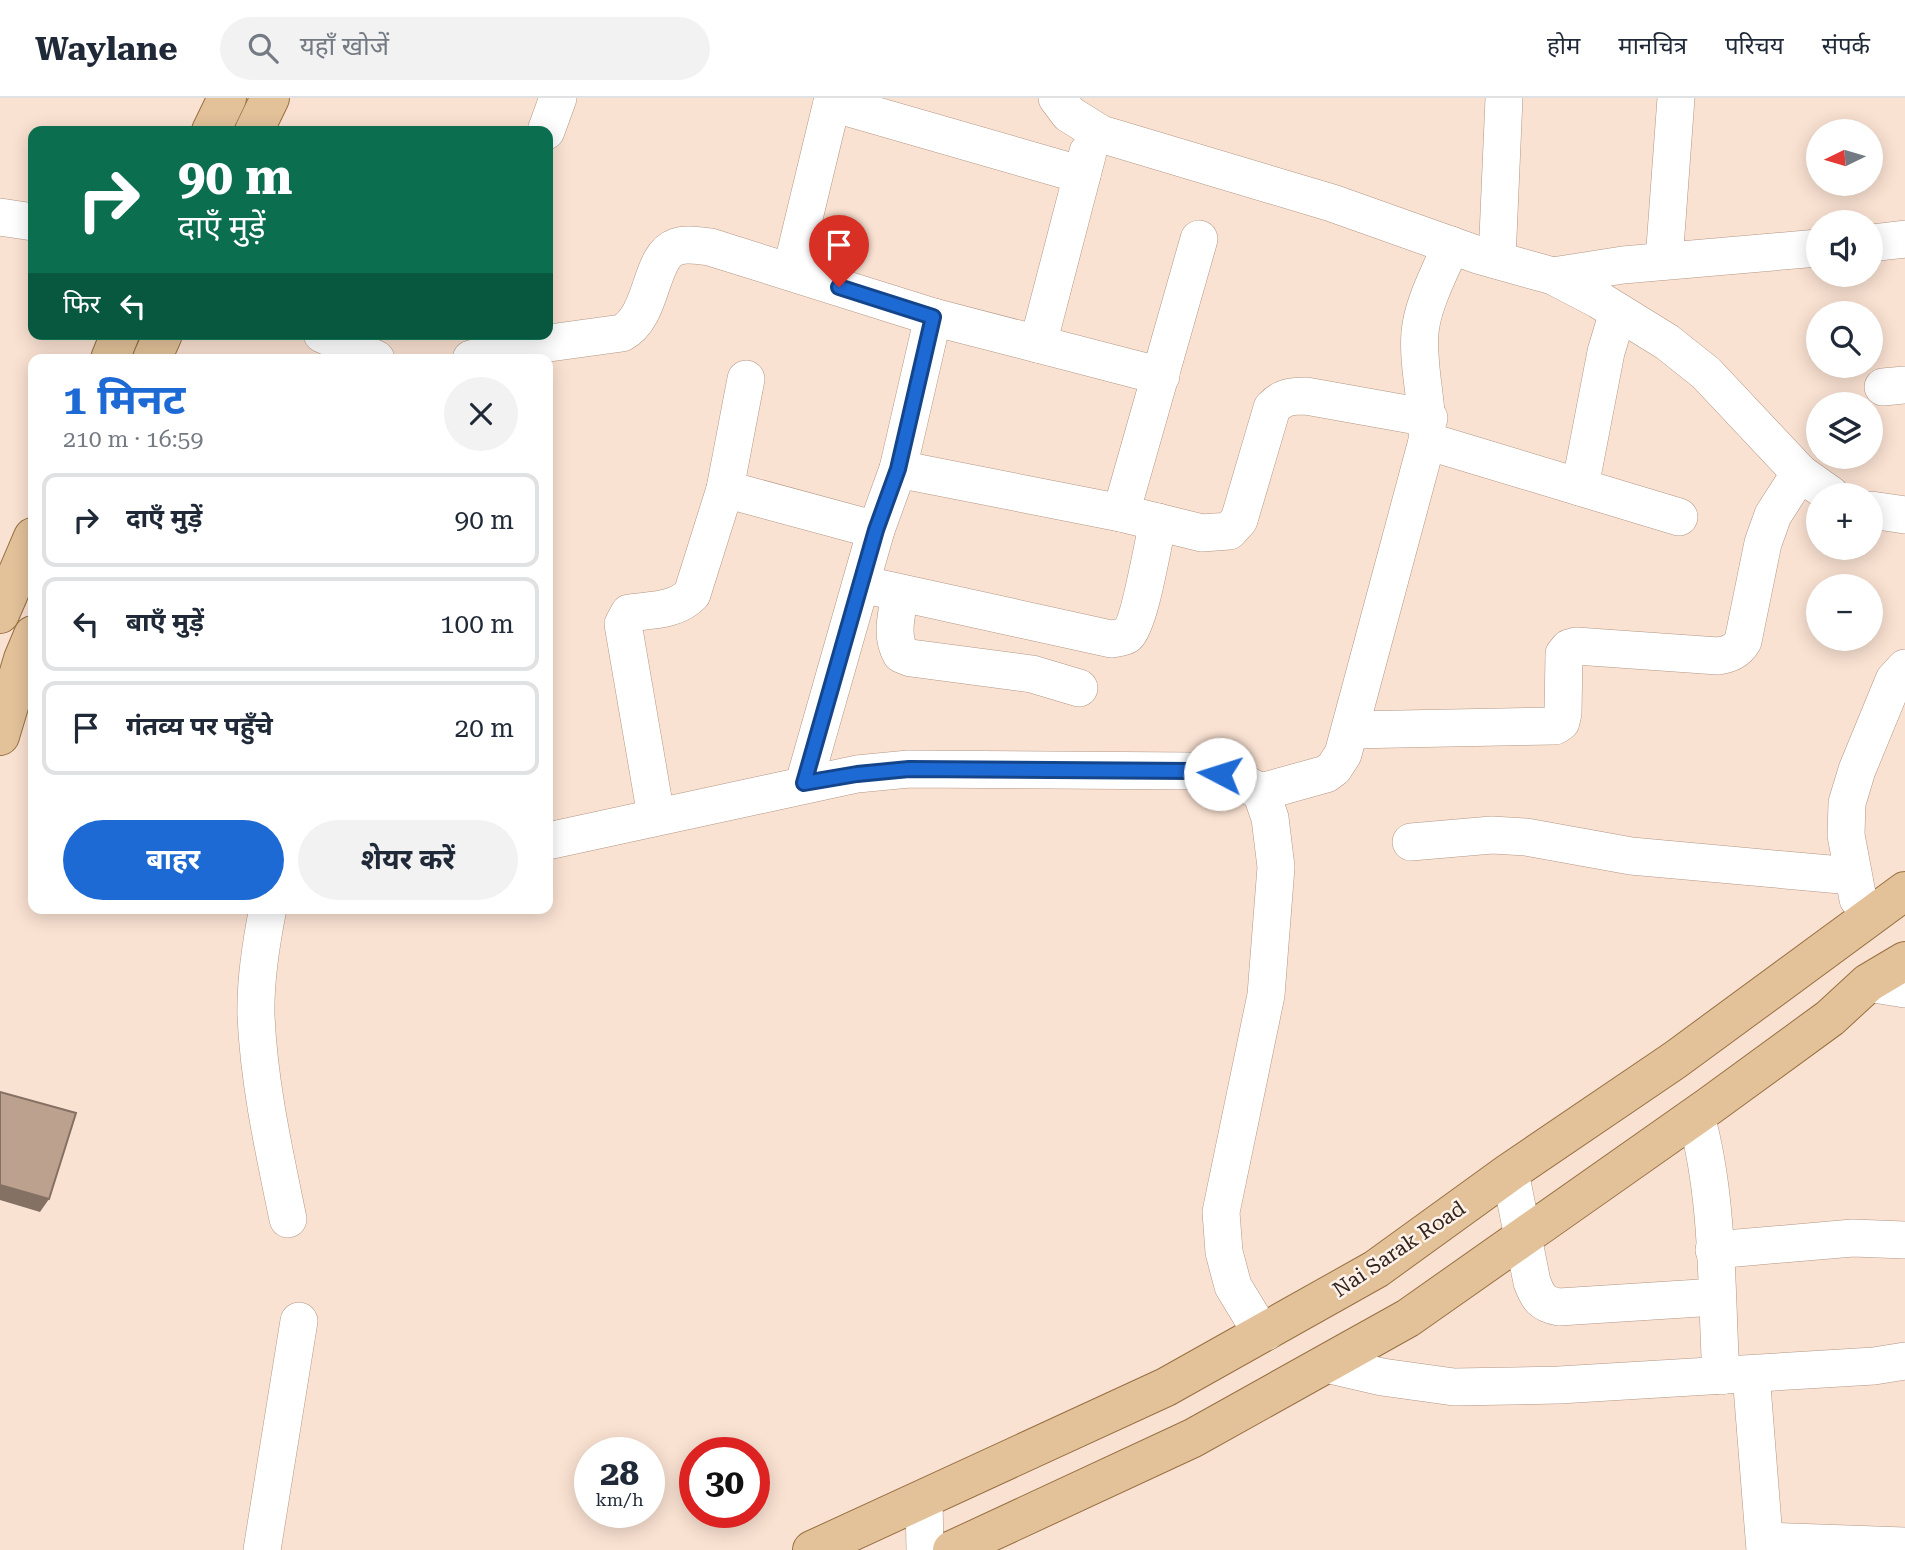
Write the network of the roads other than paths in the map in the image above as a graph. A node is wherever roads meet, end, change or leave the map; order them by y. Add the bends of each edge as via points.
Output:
1 (226, 98) edge
2 (270, 98) edge
3 (558, 98) edge
4 (1057, 98) edge
5 (1504, 98) edge
6 (1676, 98) edge
7 (833, 101) edge
8 (213, 126) edge
9 (256, 126) edge
10 (548, 126) edge
11 (1094, 130) junction
12 (1082, 175) junction
13 (0, 217) edge
14 (28, 221) edge
15 (1199, 239) dead end
16 (1905, 239) edge
17 (1883, 242) edge
18 (1451, 245) junction
19 (1806, 249) edge
20 (1497, 260) junction
21 (1664, 261) junction
22 (791, 272) junction
23 (1553, 276) junction
24 (1618, 312) junction
25 (933, 317) junction
26 (335, 340) edge
27 (1038, 344) junction
28 (493, 348) edge
29 (365, 354) edge
30 (1161, 376) junction
31 (746, 379) dead end
32 (1428, 430) junction
33 (898, 469) junction
34 (1800, 472) junction
35 (1814, 483) edge
36 (1580, 487) junction
37 (725, 489) junction
38 (1883, 512) edge
39 (1121, 513) junction
40 (1905, 515) edge
41 (1679, 517) dead end
42 (1158, 522) junction
43 (876, 530) junction
44 (28, 549) edge
45 (861, 584) junction
46 (900, 593) junction
47 (0, 614) edge
48 (19, 648) edge
49 (1905, 668) edge
50 (1079, 688) dead end
51 (1350, 730) junction
52 (0, 737) edge
53 (804, 783) junction
54 (1261, 792) junction
55 (656, 816) junction
56 (553, 840) edge
57 (1411, 842) dead end
58 (1852, 876) junction
59 (1905, 891) edge
60 (267, 914) edge
61 (1863, 920) junction
62 (1905, 961) edge
63 (1887, 986) edge
64 (1696, 1116) junction
65 (1510, 1172) junction
66 (288, 1219) dead end
67 (1524, 1236) junction
68 (1905, 1240) edge
69 (1714, 1250) junction
70 (1716, 1297) junction
71 (299, 1321) dead end
72 (1266, 1332) junction
73 (1905, 1361) edge
74 (1326, 1364) junction
75 (1736, 1375) junction
76 (1102, 1418) junction
77 (1126, 1469) junction
78 (924, 1500) junction
79 (1765, 1546) edge
80 (1905, 1546) edge
81 (827, 1547) edge
82 (262, 1550) edge
83 (925, 1550) edge
84 (951, 1550) edge

1 - 8 main road
2 - 9 main road
3 - 10 street
4 - 11 street via 1069,114
5 - 20 street
6 - 21 street
7 - 12 street
7 - 22 street
11 - 12 street
11 - 18 street
12 - 27 street
13 - 14 street
15 - 30 street
16 - 17 street
18 - 20 street
18 - 32 street via 1423,312 1420,334
19 - 21 street
20 - 23 street
21 - 23 street
22 - 25 street
22 - 28 street via 710,247 675,247 663,257 634,327 622,333
23 - 24 street
24 - 34 street via 1706,373
24 - 36 street
25 - 27 street
25 - 33 street
26 - 29 street
27 - 30 street
30 - 39 street
31 - 37 street
32 - 36 street
32 - 42 street via 1306,396 1291,396 1272,408 1239,520 1229,531 1202,533
32 - 51 street
33 - 39 street
33 - 43 street
34 - 35 street
34 - 51 street via 1773,515 1743,640 1730,654 1576,646 1564,654 1563,713 1555,726
36 - 41 street
37 - 43 street
37 - 55 street via 692,594 676,606 629,613 623,624
38 - 40 street
39 - 42 street
42 - 46 street via 1137,618 1120,638
43 - 45 street
44 - 47 main road
45 - 46 street
45 - 53 street
46 - 50 street via 894,634 901,654 1032,674
48 - 52 main road
49 - 58 street via 1894,680 1847,803
51 - 54 street via 1334,768
53 - 54 street via 909,769 1193,771 1240,780
53 - 55 street
54 - 72 street via 1270,818 1276,867 1266,995 1221,1212 1233,1286
55 - 56 street
57 - 58 street via 1526,837 1631,856
58 - 61 street
59 - 61 main road, Nai Sarak Road
60 - 66 street via 256,1014 263,1096
61 - 65 main road, Nai Sarak Road via 1675,1060
62 - 63 main road
63 - 64 main road via 1830,1018
64 - 67 main road
64 - 69 street via 1704,1147
65 - 67 street
65 - 72 main road, Nai Sarak Road via 1377,1269
67 - 70 street via 1537,1296 1545,1305
67 - 74 main road via 1408,1318
68 - 69 street via 1853,1238
69 - 70 street
70 - 75 street
71 - 82 street
72 - 76 main road, Nai Sarak Road
73 - 75 street
74 - 75 street via 1454,1387
74 - 77 main road via 1193,1438
75 - 79 street
76 - 77 main road
76 - 78 main road, Nai Sarak Road
77 - 84 main road
78 - 81 main road, Nai Sarak Road
78 - 83 street
79 - 80 street

